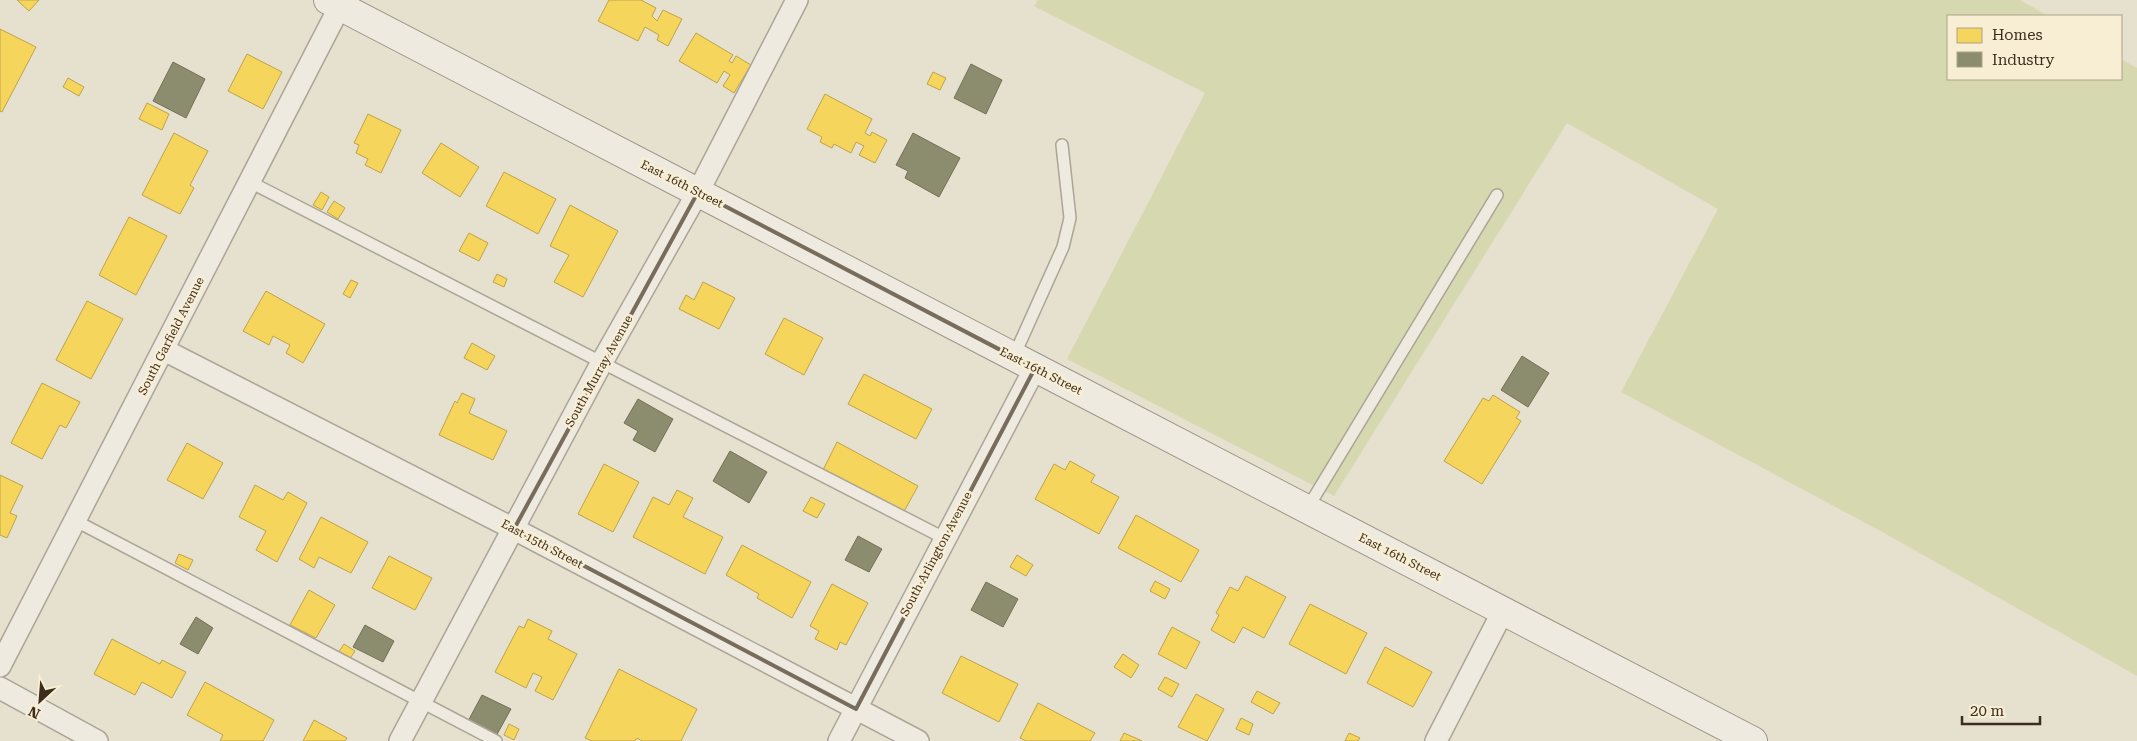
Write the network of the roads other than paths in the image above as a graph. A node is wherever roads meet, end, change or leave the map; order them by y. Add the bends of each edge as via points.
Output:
1 (797, 0) edge
2 (334, 3) edge
3 (1062, 145) dead end
4 (250, 182) junction
5 (698, 192) junction
6 (1497, 195) dead end
7 (164, 350) junction
8 (602, 362) junction
9 (1025, 362) junction
10 (1307, 509) junction
11 (76, 521) junction
12 (514, 529) junction
13 (944, 538) junction
14 (1503, 611) junction
15 (0, 666) edge
16 (0, 688) edge
17 (421, 701) junction
18 (856, 709) junction
19 (97, 741) edge
20 (400, 741) edge
21 (496, 741) edge
22 (839, 741) edge
23 (918, 741) edge
24 (1436, 741) edge
25 (1753, 741) edge

1 - 5 street, South Murray Avenue
2 - 4 street, South Garfield Avenue
2 - 5 street, East 16th Street
3 - 9 lane via 1070,218
4 - 7 street, South Garfield Avenue
4 - 8 lane
5 - 8 street, South Murray Avenue
5 - 9 street, East 16th Street
6 - 10 lane
7 - 11 street, South Garfield Avenue
7 - 12 street, East 15th Street
8 - 12 street, South Murray Avenue
8 - 13 lane
9 - 10 street, East 16th Street
9 - 13 street, South Arlington Avenue
10 - 14 street, East 16th Street
11 - 15 street, South Garfield Avenue
11 - 17 lane
12 - 17 street, South Murray Avenue
12 - 18 street, East 15th Street
13 - 18 street, South Arlington Avenue
14 - 24 street
14 - 25 street, East 16th Street
16 - 19 street
17 - 20 street, South Murray Avenue
17 - 21 lane
18 - 22 street, South Arlington Avenue
18 - 23 street, East 15th Street

